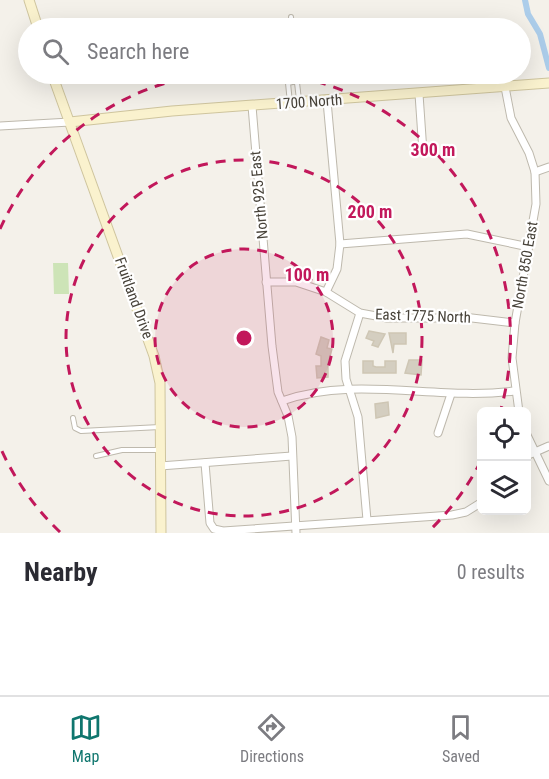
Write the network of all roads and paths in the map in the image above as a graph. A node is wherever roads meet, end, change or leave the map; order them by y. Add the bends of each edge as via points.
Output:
1 (29, 0) edge
2 (35, 18) edge
3 (549, 83) edge
4 (56, 84) edge
5 (288, 84) edge
6 (297, 84) edge
7 (505, 87) junction
8 (419, 94) junction
9 (327, 101) junction
10 (294, 103) junction
11 (252, 106) junction
12 (70, 122) junction
13 (0, 126) edge
14 (423, 152) dead end
15 (549, 167) edge
16 (535, 172) junction
17 (340, 244) junction
18 (529, 247) junction
19 (266, 282) junction
20 (326, 292) junction
21 (360, 312) junction
22 (515, 323) junction
23 (350, 390) junction
24 (514, 391) junction
25 (451, 394) junction
26 (282, 401) junction
27 (518, 407) edge
28 (73, 418) dead end
29 (160, 427) junction
30 (438, 433) dead end
31 (531, 442) edge
32 (549, 446) edge
33 (160, 450) junction
34 (536, 451) junction
35 (531, 454) edge
36 (96, 456) dead end
37 (292, 456) junction
38 (205, 462) junction
39 (160, 466) junction
40 (549, 481) edge
41 (477, 505) edge
42 (367, 520) junction
43 (296, 529) edge
44 (161, 533) edge

1 - 2 street
3 - 7 street, 1700 North
4 - 12 street, Fruitland Drive
5 - 10 lane
6 - 10 lane
7 - 8 street, 1700 North
7 - 16 street, North 850 East via 511,118
8 - 9 street, 1700 North
8 - 14 street
9 - 10 street, 1700 North
9 - 17 street
10 - 11 street, 1700 North
11 - 12 street, 1700 North
11 - 19 street, North 925 East
12 - 13 street
12 - 29 street, Fruitland Drive via 154,356 160,383
15 - 16 street
16 - 18 street, North 850 East via 537,204
17 - 18 street via 466,234
17 - 20 street via 337,269
18 - 22 street, North 850 East
19 - 20 street, East 1775 North via 296,282
19 - 26 street, North 925 East
20 - 21 street, East 1775 North
21 - 22 street, East 1775 North via 387,318 472,318
21 - 23 street via 345,361
22 - 24 street, North 850 East
23 - 25 street
23 - 26 street
23 - 42 street via 358,417
24 - 25 street
24 - 27 street, North 850 East
25 - 30 street
26 - 37 street, North 925 East via 288,416
28 - 29 lane via 75,428 81,431
29 - 33 street, Fruitland Drive
31 - 34 street
32 - 34 street
33 - 36 lane via 122,450
33 - 39 street, Fruitland Drive
34 - 35 street
34 - 40 street
37 - 38 street
37 - 43 street, North 925 East
38 - 39 street
38 - 43 street via 210,523 214,529
39 - 44 street, Fruitland Drive
41 - 42 street via 452,515
42 - 43 street

